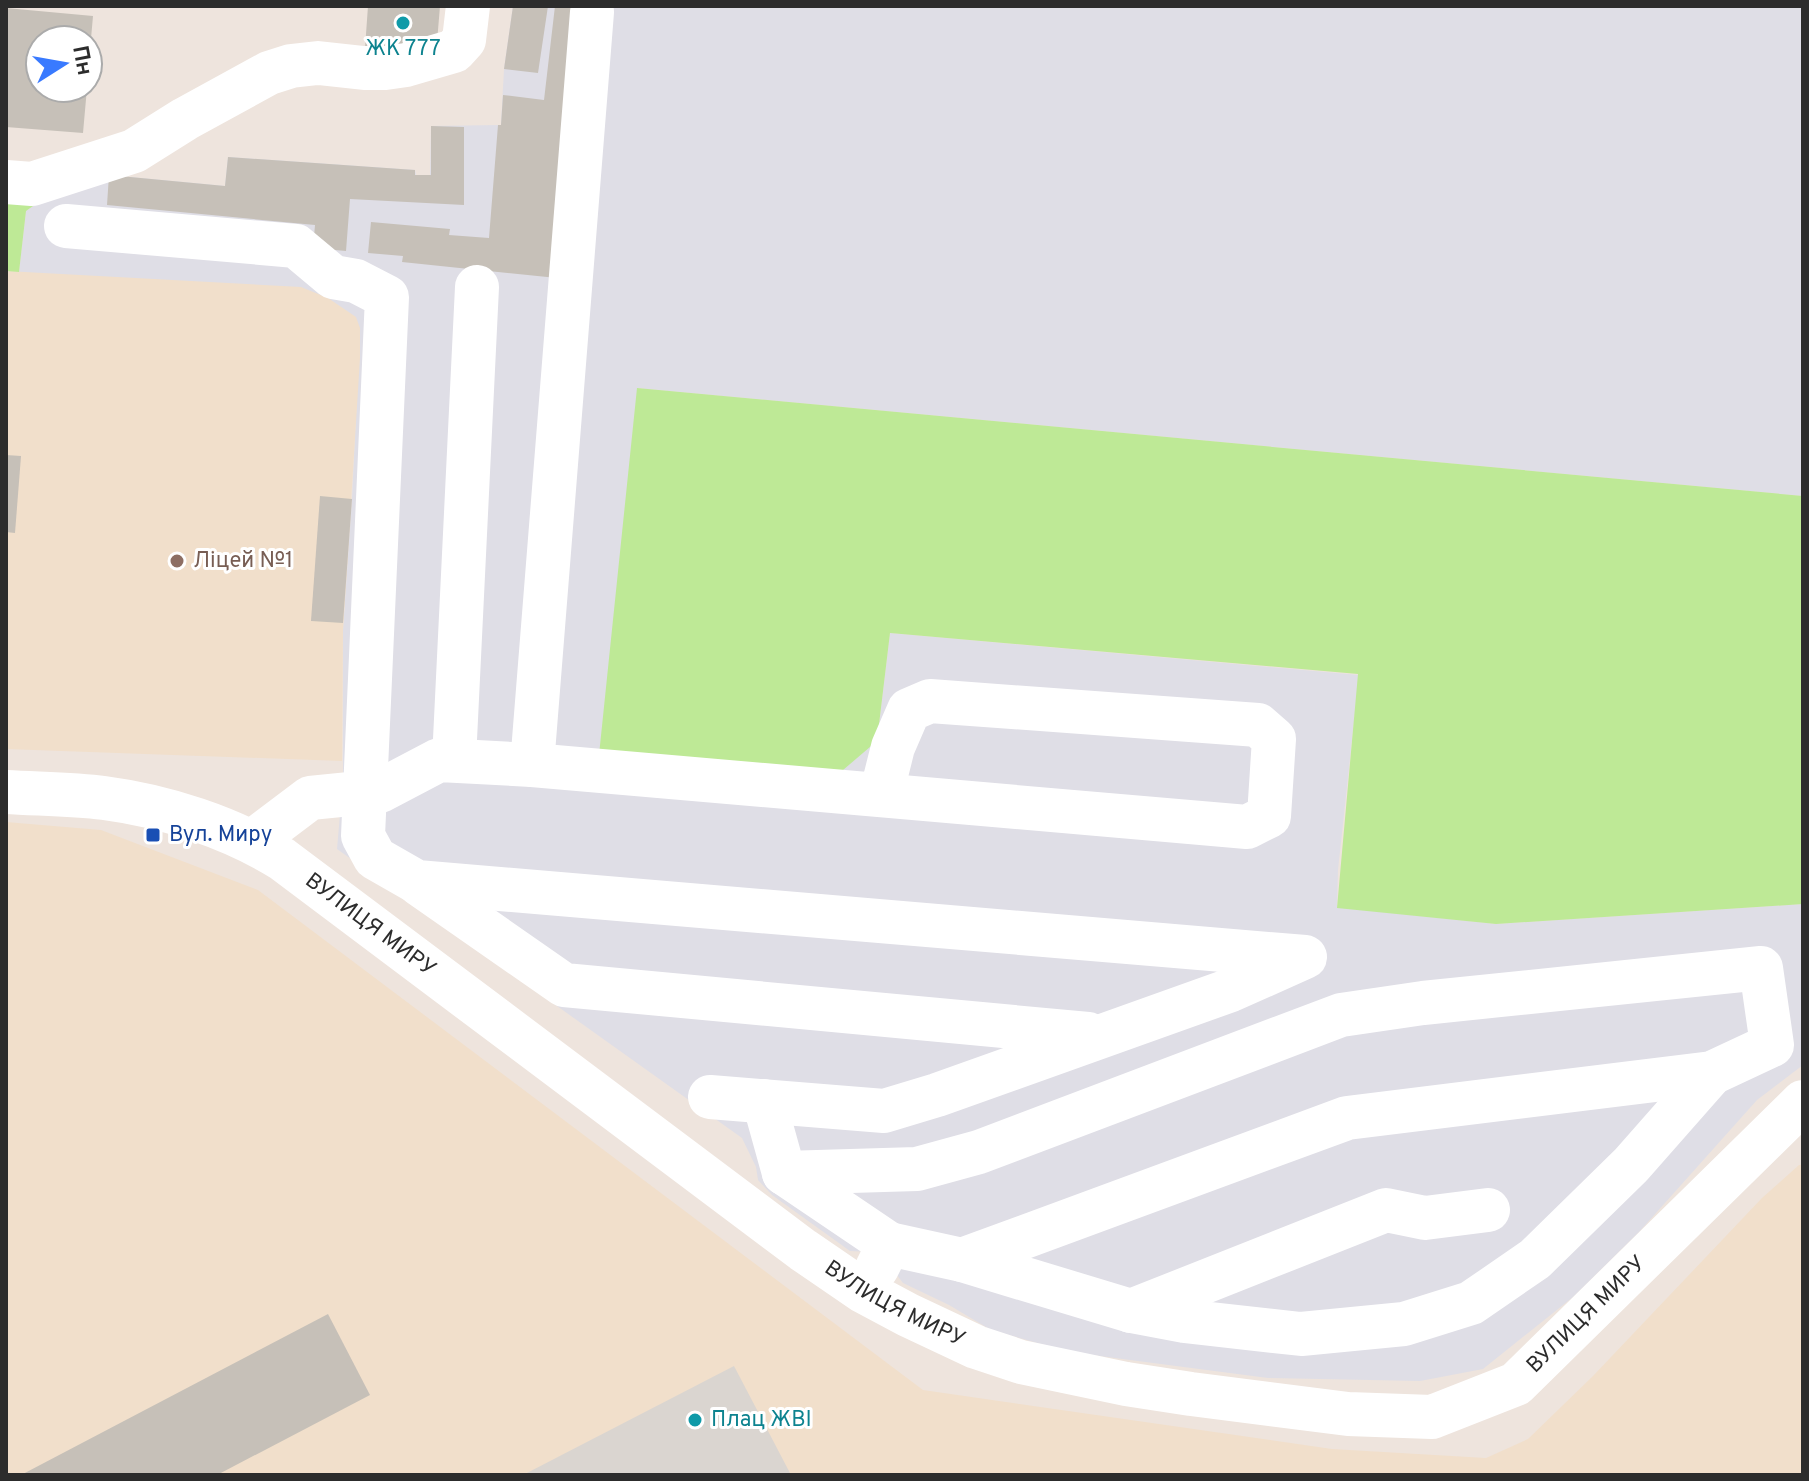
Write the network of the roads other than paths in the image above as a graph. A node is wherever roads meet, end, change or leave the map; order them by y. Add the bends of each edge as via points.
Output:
1 (468, 6) edge
2 (592, 12) dead end
3 (6, 182) edge
4 (66, 226) dead end
5 (477, 287) dead end
6 (454, 760) junction
7 (532, 765) junction
8 (6, 792) edge
9 (364, 792) junction
10 (881, 795) junction
11 (253, 841) junction
12 (417, 882) junction
13 (1101, 1035) junction
14 (1712, 1073) junction
15 (710, 1097) dead end
16 (764, 1101) junction
17 (1800, 1110) edge
18 (784, 1173) junction
19 (1488, 1210) dead end
20 (889, 1244) junction
21 (962, 1260) junction
22 (863, 1291) junction
23 (1131, 1311) junction

1 - 3 street via 464,40 454,51 385,68 291,66 213,103 134,151 32,184
2 - 7 street
4 - 9 street via 296,246 333,277 356,281 387,297
5 - 6 street
6 - 7 street
6 - 9 street via 439,760 380,791
7 - 10 street
8 - 11 street, ВУЛИЦЯ МИРУ via 104,798 157,809
9 - 11 street via 310,798
9 - 12 street via 363,836 375,858
10 - 10 street via 1247,827 1269,816 1274,739 1258,725 930,701 909,710
11 - 22 street, ВУЛИЦЯ МИРУ
12 - 13 street via 564,985
12 - 13 street via 1305,957 1231,990
13 - 16 street via 884,1111
14 - 18 street via 1772,1045 1761,968 1341,1015 979,1152 917,1169
14 - 21 street via 1347,1118
14 - 23 street via 1631,1165 1535,1259 1471,1303 1404,1324 1301,1334
15 - 16 street
16 - 18 street
17 - 22 street, ВУЛИЦЯ МИРУ via 1516,1384 1432,1417 1348,1414 1191,1394 1033,1365 976,1347
18 - 20 street
19 - 23 street via 1425,1218 1386,1210
20 - 21 street
20 - 22 street
21 - 23 street

